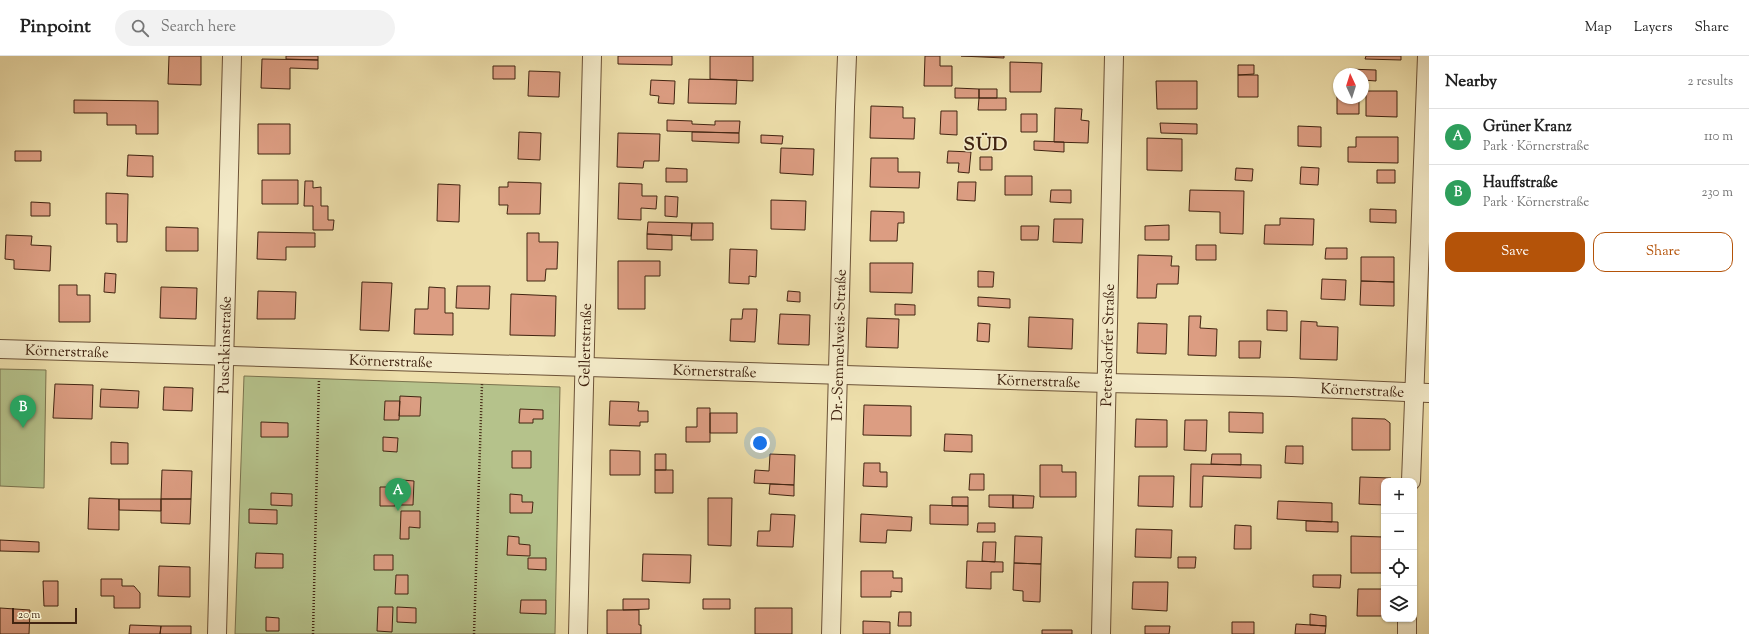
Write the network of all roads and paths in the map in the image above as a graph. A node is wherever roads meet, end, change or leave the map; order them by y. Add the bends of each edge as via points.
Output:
1 (232, 56) edge
2 (592, 56) edge
3 (848, 56) edge
4 (1114, 56) edge
5 (1427, 56) edge
6 (0, 349) edge
7 (225, 356) junction
8 (319, 359) junction
9 (482, 364) junction
10 (585, 367) junction
11 (839, 374) junction
12 (1107, 383) junction
13 (1421, 392) edge
14 (1411, 478) edge
15 (1408, 622) edge
16 (217, 634) edge
17 (313, 634) edge
18 (474, 634) edge
19 (578, 634) edge
20 (831, 634) edge
21 (1101, 634) edge
22 (1407, 634) edge

1 - 7 street, Puschkinstraße
2 - 10 street, Gellertstraße
3 - 11 street, Dr.-Semmelweis-Straße
4 - 12 street, Petersdorfer Straße
5 - 13 street
6 - 7 street, Körnerstraße
7 - 8 street, Körnerstraße
7 - 16 street, Puschkinstraße
8 - 9 street, Körnerstraße
8 - 17 path
9 - 10 street, Körnerstraße
9 - 18 path
10 - 11 street, Körnerstraße
10 - 19 street, Gellertstraße
11 - 12 street, Körnerstraße
11 - 20 street, Dr.-Semmelweis-Straße
12 - 13 street, Körnerstraße
12 - 21 street, Petersdorfer Straße
13 - 14 street
15 - 22 street

